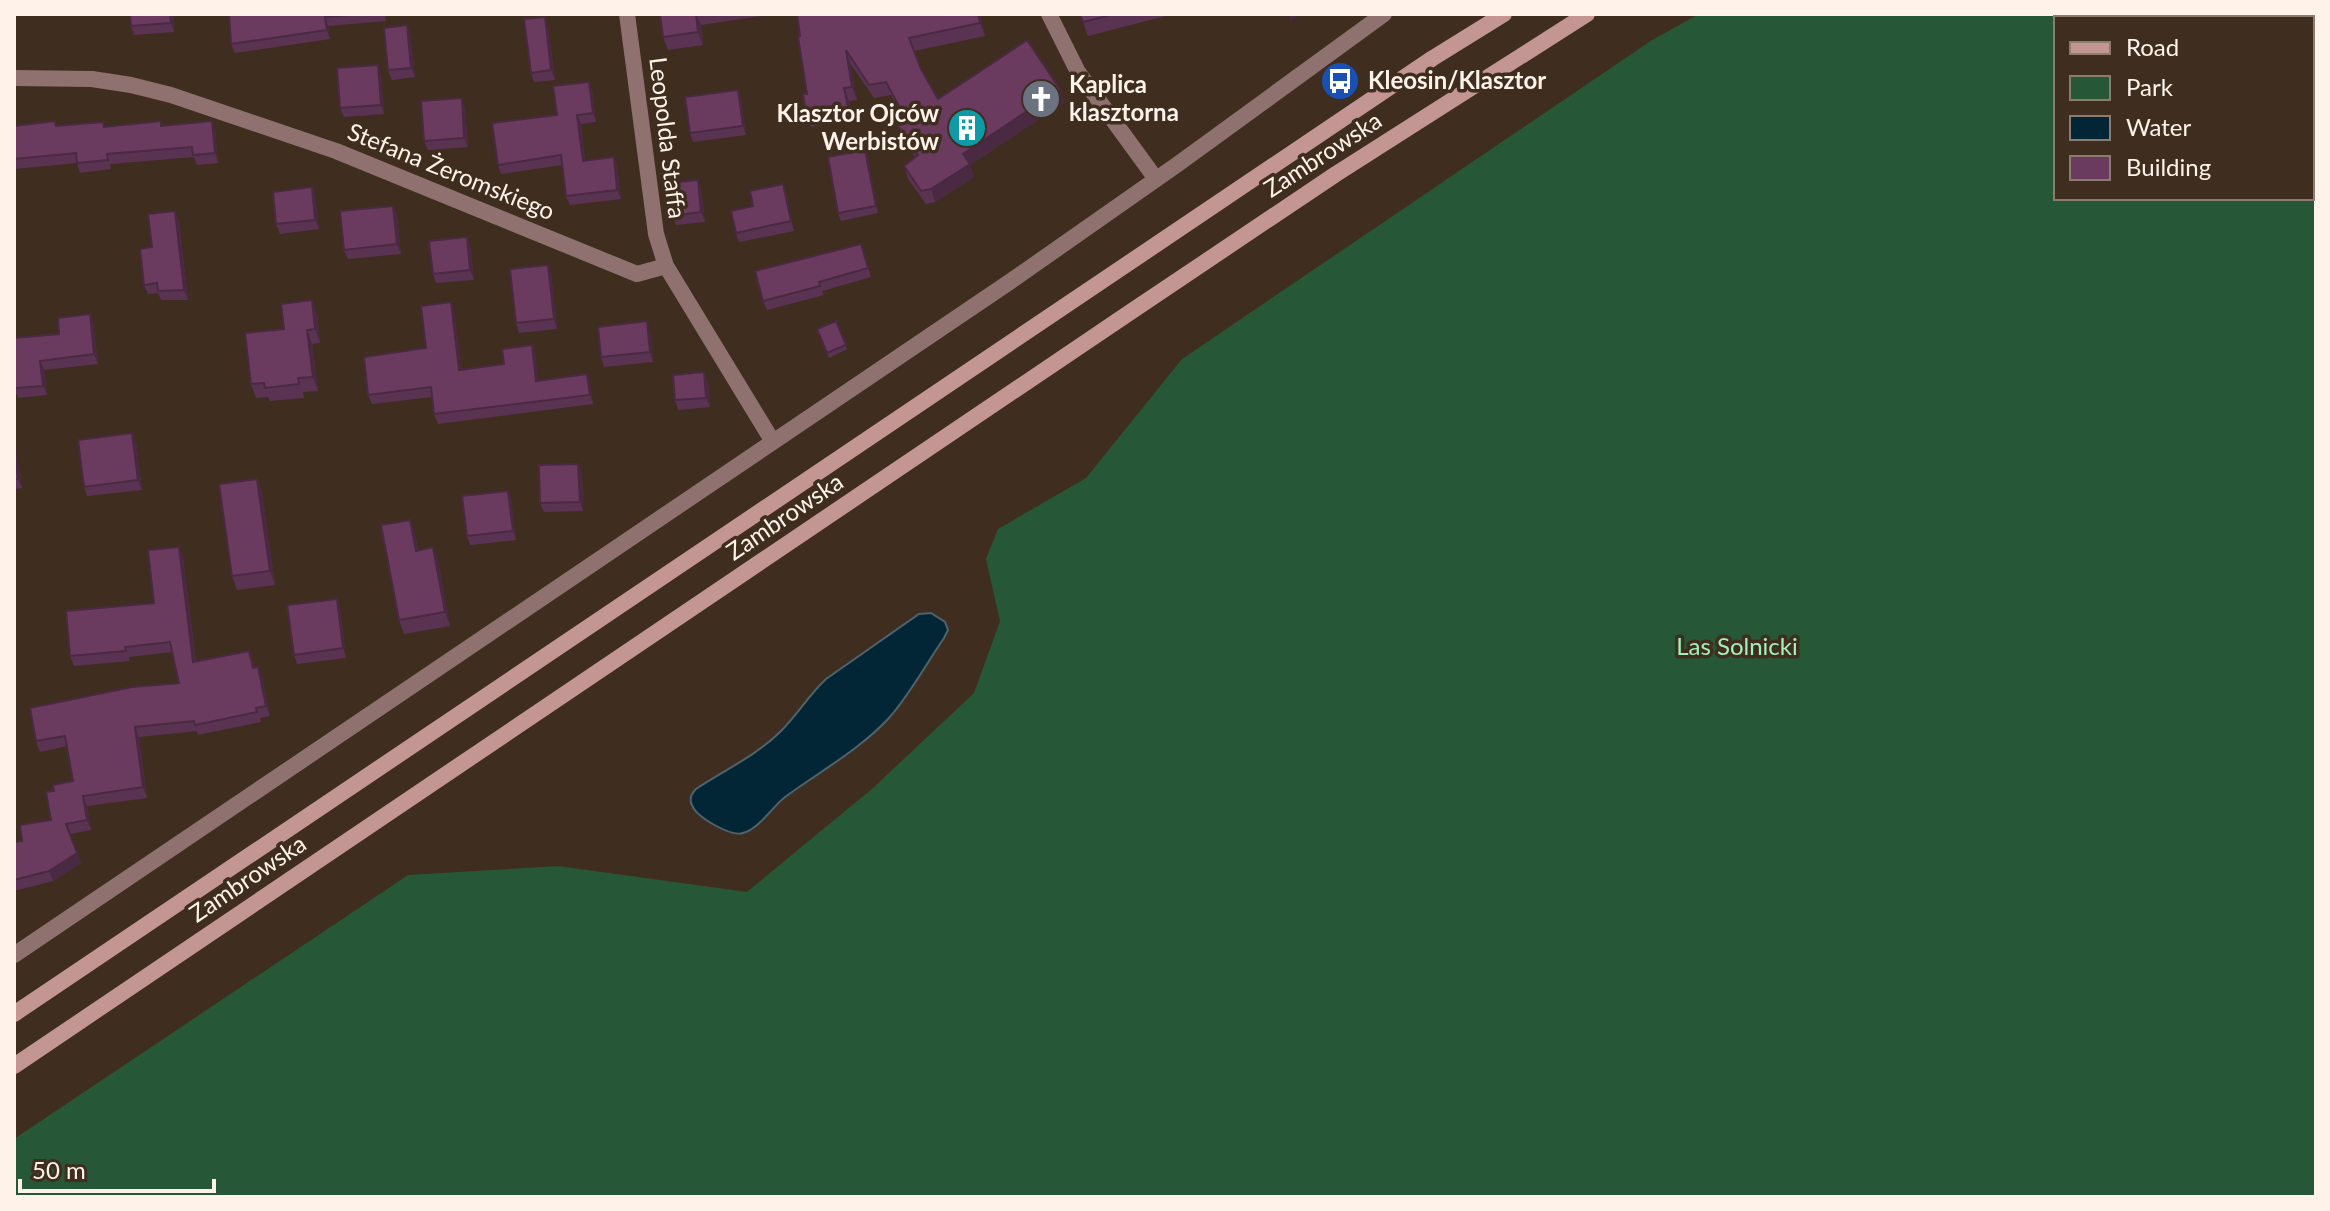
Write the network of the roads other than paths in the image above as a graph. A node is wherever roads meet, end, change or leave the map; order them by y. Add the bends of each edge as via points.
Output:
1 (627, 14) edge
2 (1049, 14) edge
3 (1384, 14) edge
4 (1504, 14) edge
5 (1587, 14) edge
6 (14, 78) edge
7 (1156, 179) junction
8 (666, 266) junction
9 (773, 442) junction
10 (14, 955) edge
11 (14, 1014) edge
12 (14, 1066) edge

1 - 8 street, Leopolda Staffa via 656,234
2 - 7 street via 1078,72
3 - 7 street
4 - 11 main road, Zambrowska
5 - 12 main road, Zambrowska via 1336,174
6 - 8 street, Stefana Żeromskiego via 92,79 171,95 336,151 637,274
7 - 9 street
8 - 9 street
9 - 10 street

